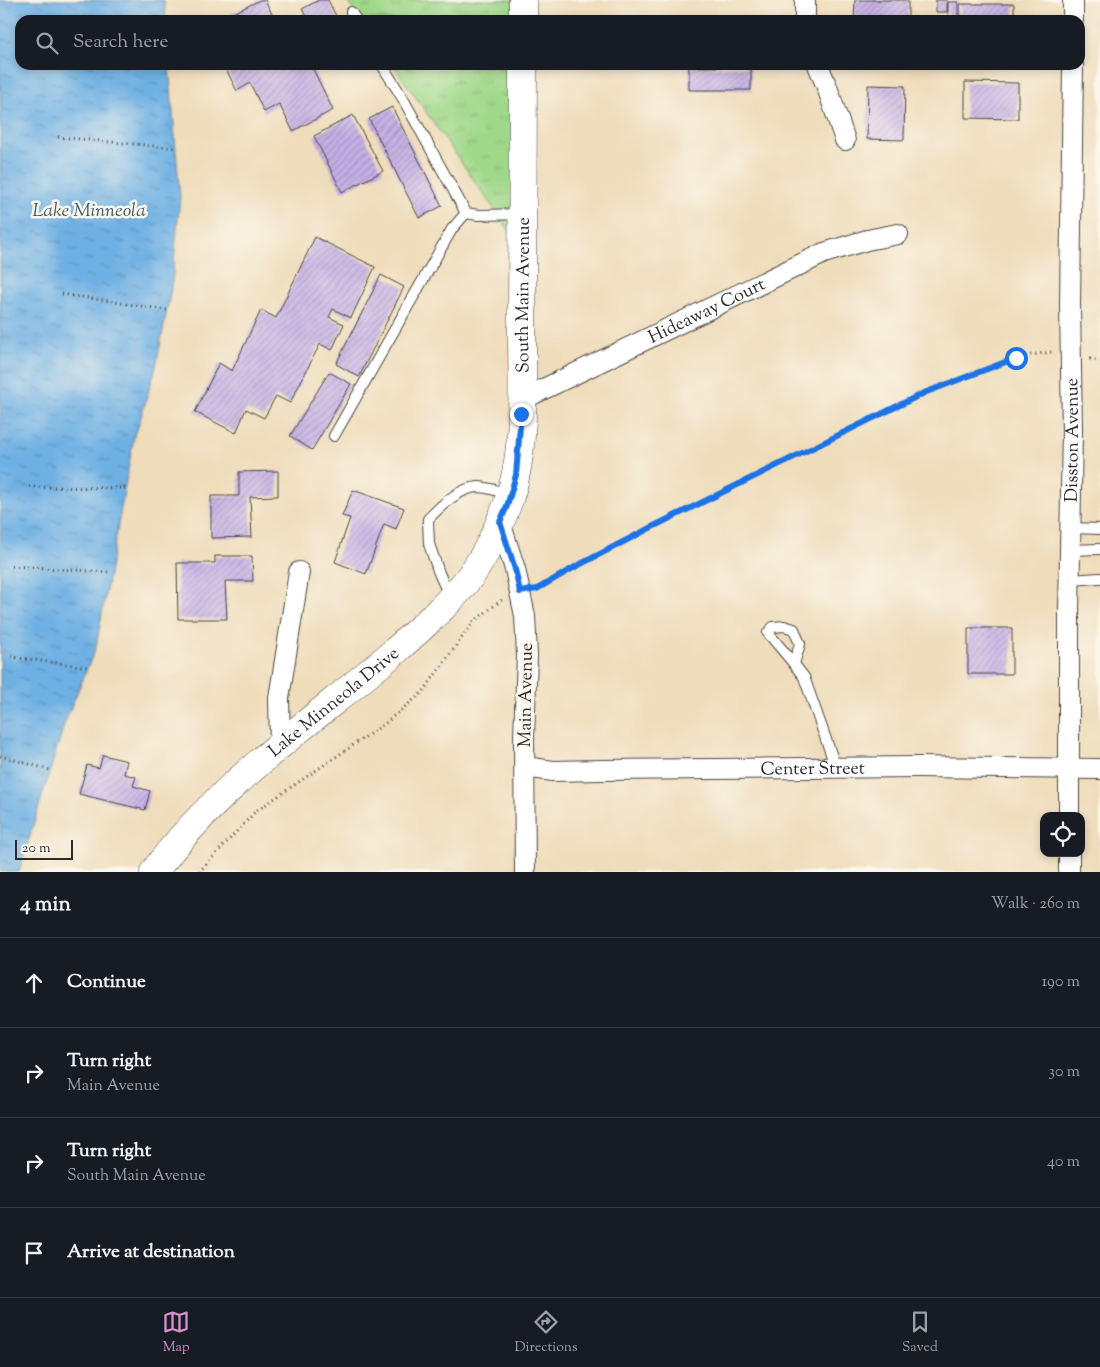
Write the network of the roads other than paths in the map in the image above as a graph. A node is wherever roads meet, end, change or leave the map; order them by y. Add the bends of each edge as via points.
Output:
1 (523, 0) edge
2 (805, 0) edge
3 (1073, 0) edge
4 (523, 15) edge
5 (805, 15) edge
6 (1073, 15) edge
7 (385, 70) edge
8 (523, 70) edge
9 (820, 70) edge
10 (1073, 70) edge
11 (845, 140) dead end
12 (466, 213) junction
13 (523, 214) junction
14 (898, 234) dead end
15 (521, 400) junction
16 (334, 436) dead end
17 (510, 495) junction
18 (500, 522) junction
19 (1070, 528) junction
20 (1100, 529) edge
21 (1100, 549) edge
22 (1070, 550) junction
23 (300, 572) dead end
24 (1100, 578) edge
25 (1070, 580) junction
26 (450, 599) junction
27 (794, 664) dead end
28 (280, 746) junction
29 (524, 767) junction
30 (836, 768) junction
31 (1069, 768) junction
32 (1100, 769) edge
33 (1069, 812) edge
34 (1069, 857) edge
35 (154, 872) edge
36 (525, 872) edge
37 (1069, 872) edge

1 - 4 street
2 - 5 street
3 - 6 street
7 - 12 lane
8 - 13 street, South Main Avenue
9 - 11 street
10 - 19 street, Disston Avenue
12 - 13 lane
12 - 16 lane via 452,229
13 - 15 street, South Main Avenue
14 - 15 street, Hideaway Court via 824,253
15 - 17 street, South Main Avenue via 516,475
17 - 18 street, South Main Avenue
17 - 26 lane via 479,487 466,490 442,505 428,519 429,544
18 - 26 street, Lake Minneola Drive via 473,573
18 - 29 street, Main Avenue via 525,616
19 - 20 lane
19 - 22 street, Disston Avenue
21 - 22 lane
22 - 25 street, Disston Avenue
23 - 28 street via 279,698
24 - 25 lane
25 - 31 street, Disston Avenue
26 - 28 street, Lake Minneola Drive via 395,651
27 - 30 lane via 804,677
28 - 35 street, Lake Minneola Drive via 199,819
29 - 30 street, Center Street via 553,772
29 - 36 street, Main Avenue
30 - 31 street, Center Street
31 - 32 street, Center Street
31 - 33 street, Disston Avenue
34 - 37 street

